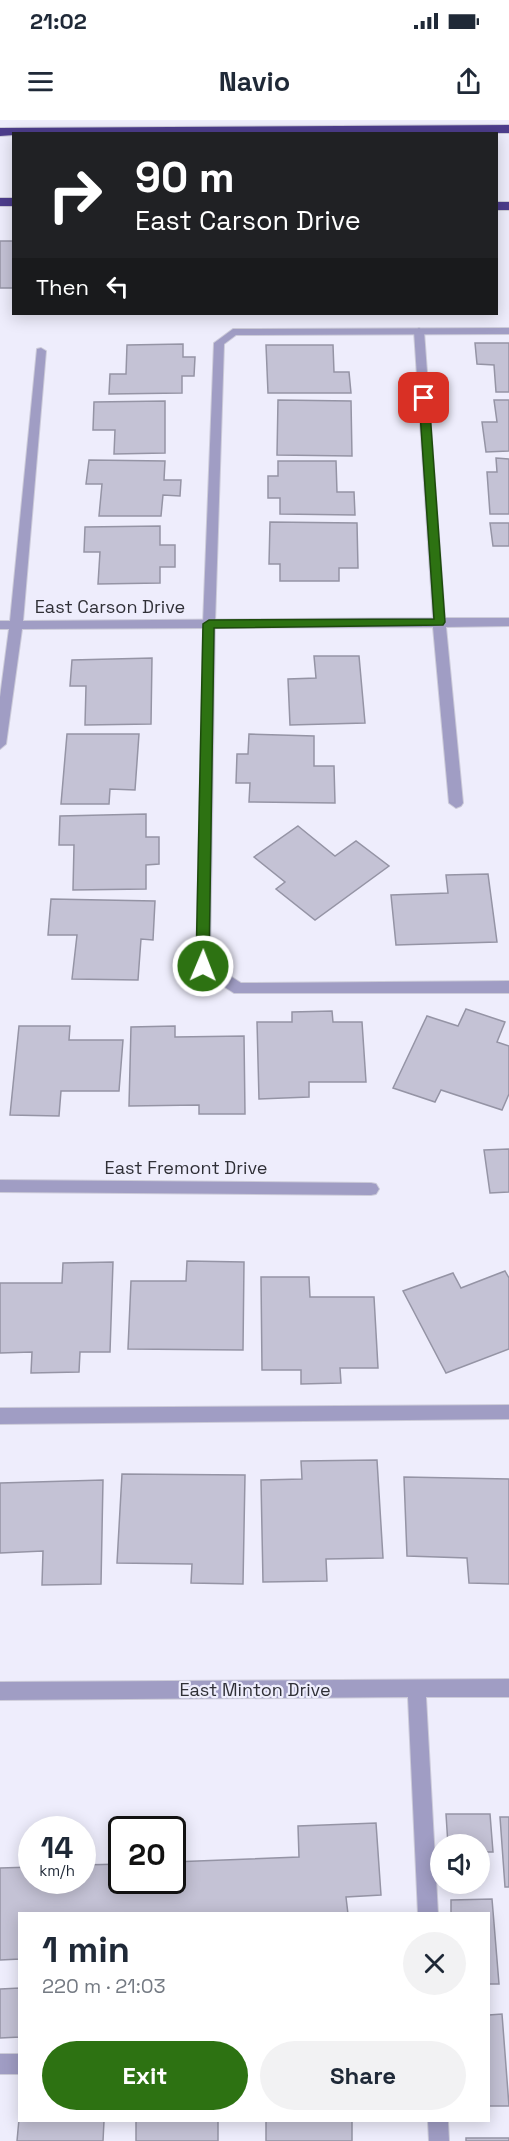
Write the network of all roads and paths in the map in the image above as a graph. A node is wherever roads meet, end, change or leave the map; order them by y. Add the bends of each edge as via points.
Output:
1 (509, 129) edge
2 (0, 132) edge
3 (419, 331) junction
4 (509, 331) edge
5 (41, 351) dead end
6 (509, 621) edge
7 (440, 622) junction
8 (209, 624) junction
9 (0, 625) edge
10 (16, 625) junction
11 (0, 744) edge
12 (456, 804) dead end
13 (509, 987) edge
14 (0, 1186) edge
15 (371, 1188) dead end
16 (509, 1412) edge
17 (0, 1416) edge
18 (509, 1688) edge
19 (417, 1689) junction
20 (0, 1691) edge
21 (428, 1912) edge
22 (0, 2064) edge
23 (18, 2064) edge
24 (438, 2122) edge
25 (439, 2141) edge

1 - 2 highway
3 - 4 street
3 - 7 street
3 - 8 street via 233,332 219,343
5 - 10 street
6 - 7 street, East Carson Drive
7 - 8 street, East Carson Drive
7 - 12 street
8 - 10 street, East Carson Drive
8 - 13 street via 203,966 239,988
9 - 10 street, East Carson Drive
10 - 11 street
14 - 15 street, East Fremont Drive
16 - 17 street
18 - 19 street, East Minton Drive
19 - 20 street, East Minton Drive
19 - 21 street
22 - 23 street
24 - 25 street

